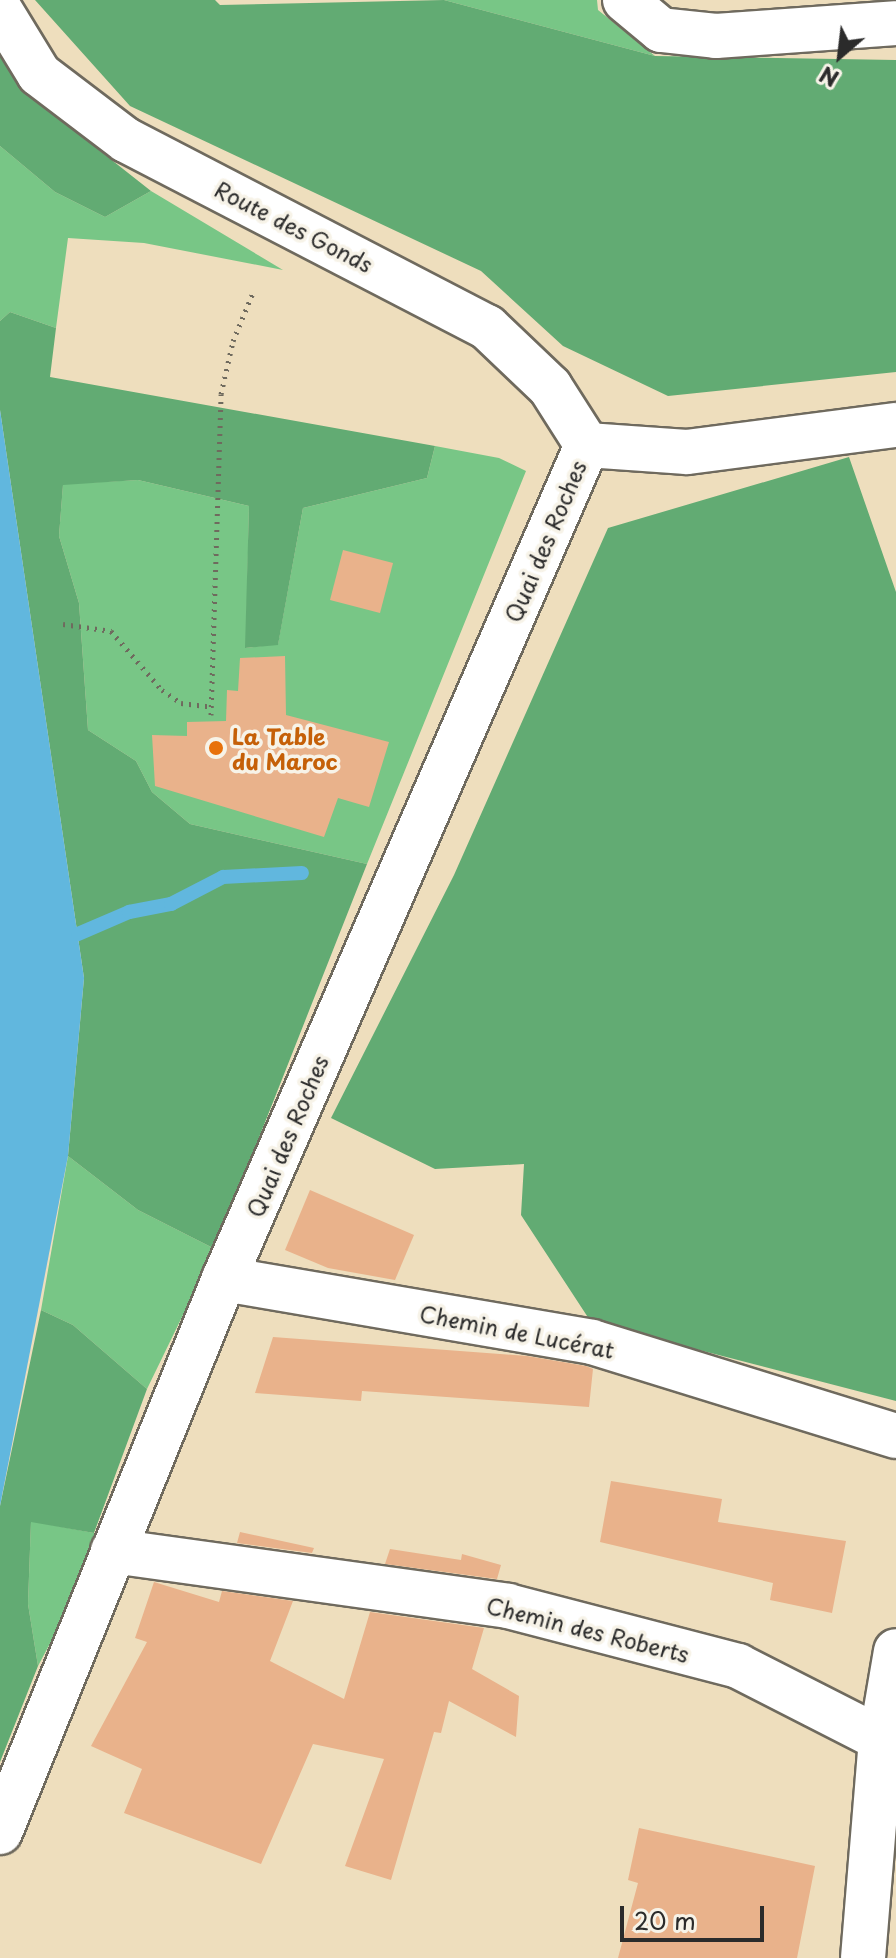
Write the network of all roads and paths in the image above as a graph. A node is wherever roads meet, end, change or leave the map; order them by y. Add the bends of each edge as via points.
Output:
1 (625, 0) edge
2 (0, 10) edge
3 (896, 23) edge
4 (254, 290) dead end
5 (896, 425) edge
6 (587, 445) junction
7 (63, 624) dead end
8 (212, 707) junction
9 (211, 715) dead end
10 (224, 1279) junction
11 (896, 1436) edge
12 (113, 1551) junction
13 (896, 1651) edge
14 (888, 1748) edge
15 (0, 1832) edge
16 (863, 1958) edge

1 - 3 street via 661,30 716,36
2 - 6 street, Route des Gonds via 39,74 126,140 487,327 550,387
4 - 8 path via 233,341 221,394
5 - 6 street via 687,452
6 - 10 street, Quai des Roches
7 - 8 path via 111,631 162,690 181,703
8 - 9 path
10 - 11 street, Chemin de Lucérat via 592,1342
10 - 12 street, Quai des Roches
12 - 14 street, Chemin des Roberts via 508,1606 738,1666
12 - 15 street, Quai des Roches
13 - 14 street
14 - 16 street

